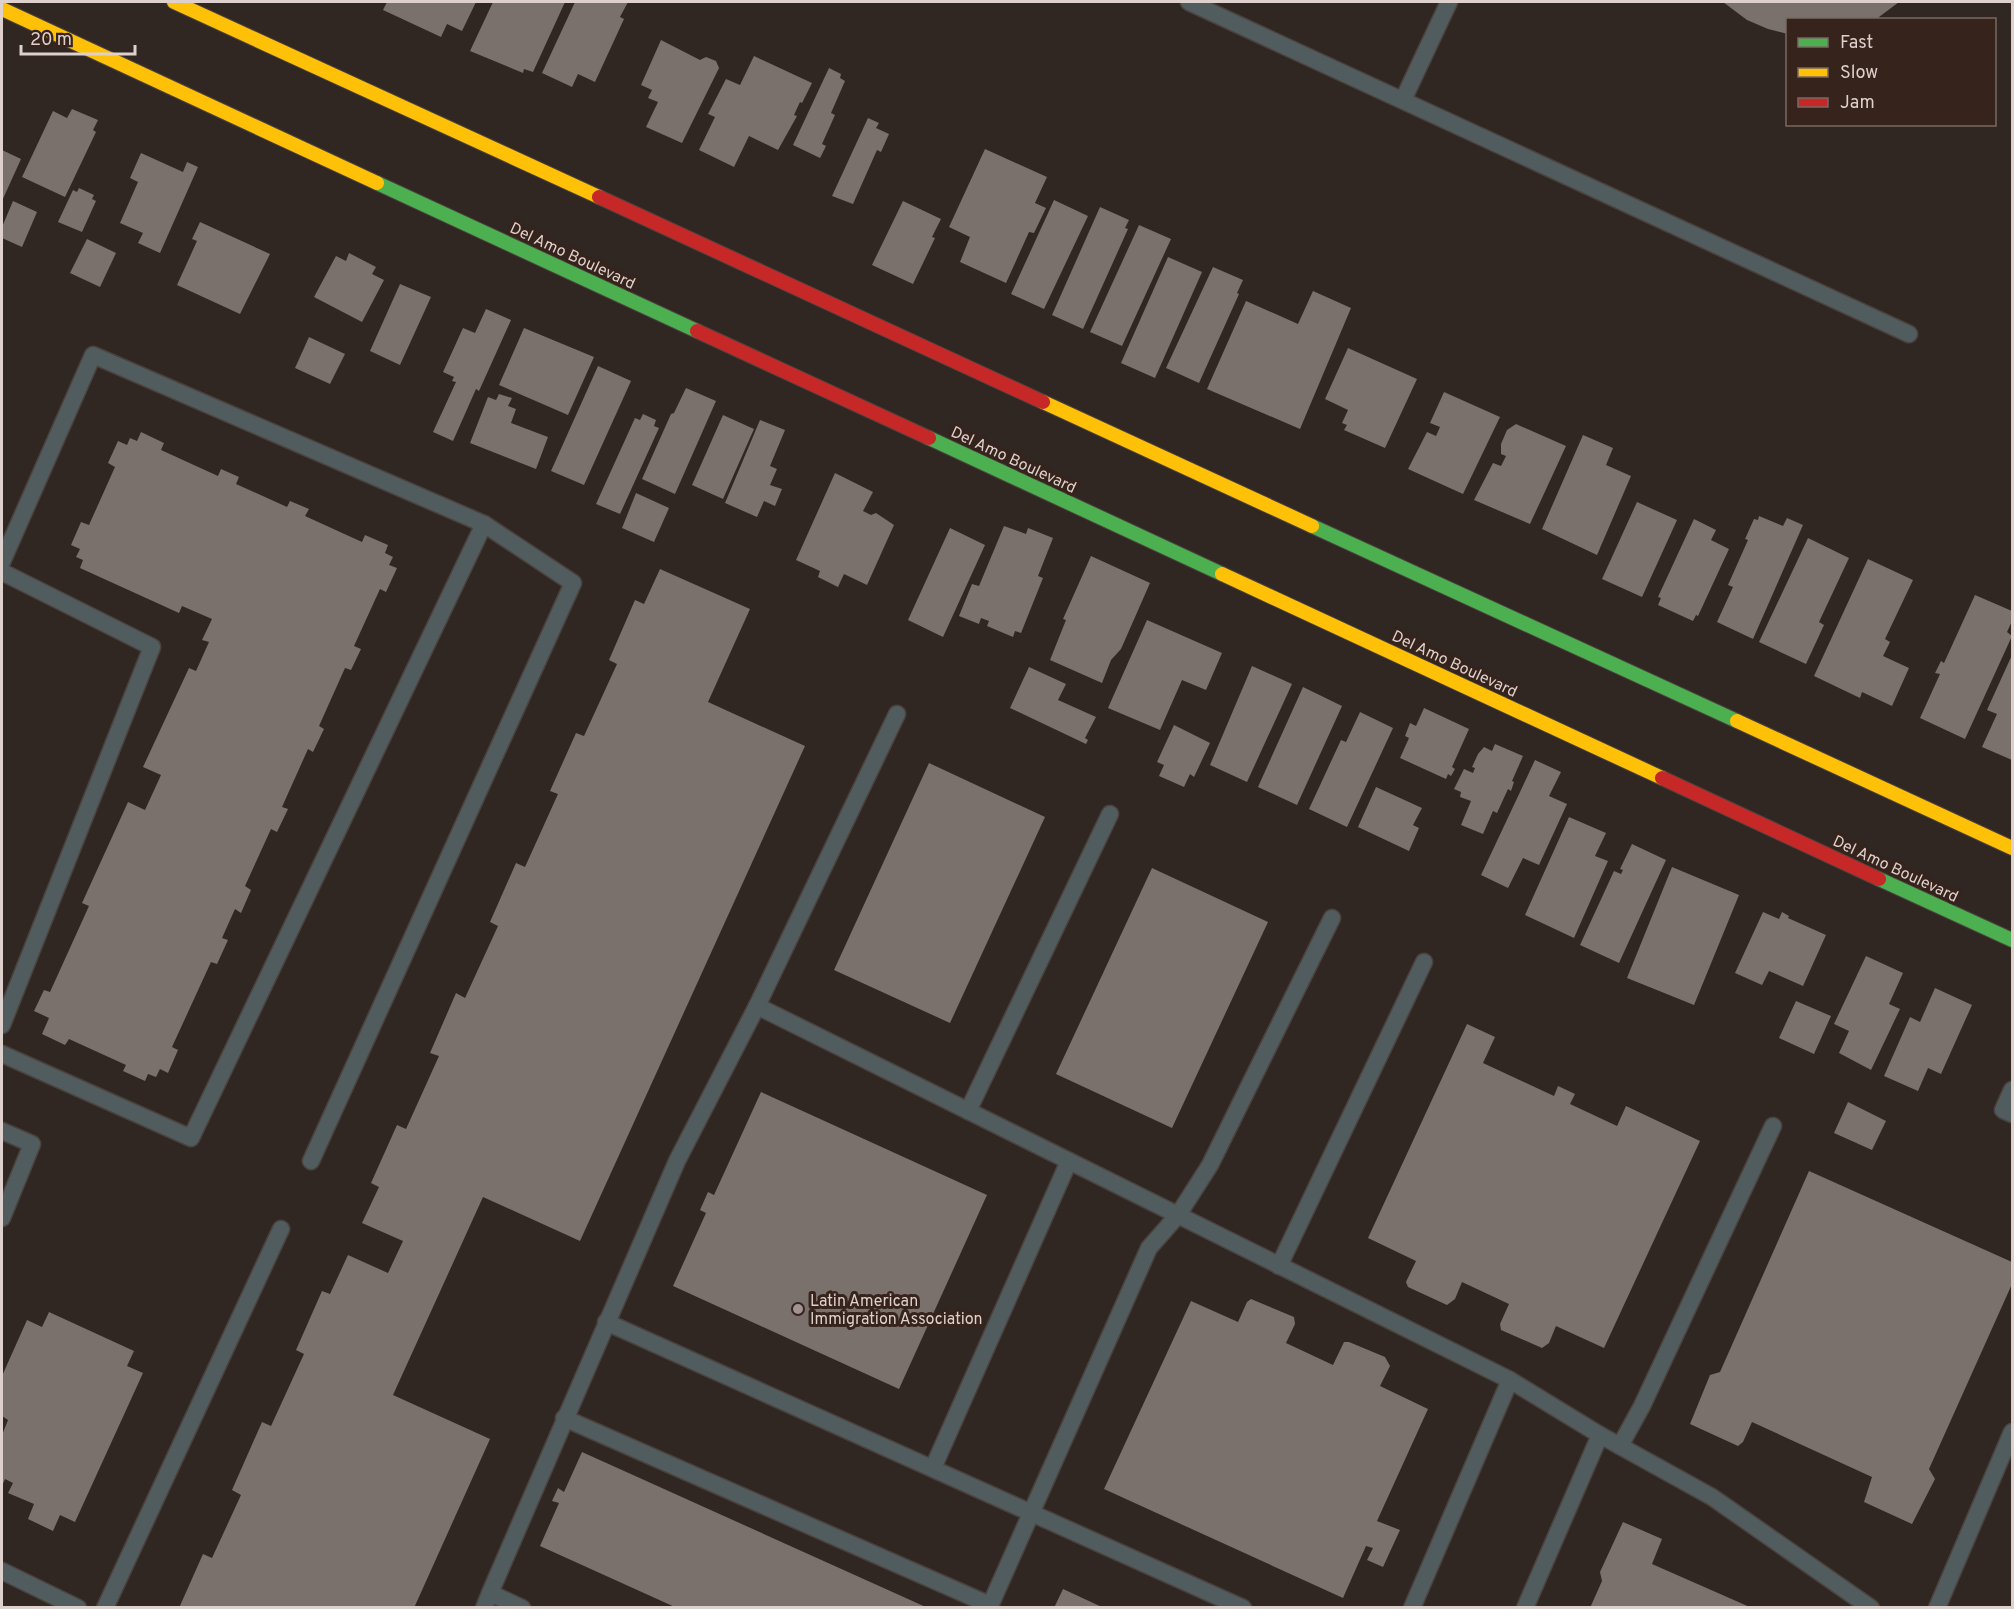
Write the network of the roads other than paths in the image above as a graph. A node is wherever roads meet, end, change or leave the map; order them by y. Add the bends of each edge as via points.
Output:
1 (174, 2) edge
2 (1189, 2) edge
3 (1449, 2) edge
4 (2, 9) edge
5 (1403, 100) junction
6 (1909, 334) dead end
7 (484, 524) junction
8 (2, 562) edge
9 (2, 572) edge
10 (897, 714) dead end
11 (1110, 814) dead end
12 (2013, 848) edge
13 (1332, 918) dead end
14 (2013, 940) edge
15 (1424, 962) dead end
16 (757, 1006) junction
17 (2, 1025) edge
18 (2, 1054) edge
19 (2013, 1090) edge
20 (968, 1111) junction
21 (2013, 1114) edge
22 (1773, 1126) dead end
23 (2, 1131) edge
24 (311, 1161) dead end
25 (1069, 1161) junction
26 (1178, 1215) junction
27 (2, 1218) edge
28 (281, 1229) dead end
29 (1279, 1266) junction
30 (606, 1322) junction
31 (1510, 1380) junction
32 (564, 1418) junction
33 (2013, 1432) edge
34 (1600, 1435) junction
35 (1620, 1446) junction
36 (933, 1467) junction
37 (1032, 1511) junction
38 (2, 1571) edge
39 (487, 1600) edge
40 (990, 1606) edge
41 (78, 1608) edge
42 (105, 1608) edge
43 (522, 1608) edge
44 (1244, 1608) edge
45 (1412, 1608) edge
46 (1525, 1608) edge
47 (1870, 1608) edge
48 (1937, 1608) edge

1 - 12 main road
2 - 5 lane
3 - 5 lane
4 - 14 main road, Del Amo Boulevard
5 - 6 lane
7 - 8 lane via 93,354
7 - 18 lane via 191,1138
7 - 24 lane via 573,583
9 - 17 lane via 152,647
10 - 16 lane
11 - 20 lane
13 - 26 lane via 1210,1165
15 - 29 lane
16 - 20 lane
16 - 30 lane via 677,1161
19 - 21 lane via 2003,1110
20 - 25 lane
22 - 35 lane
23 - 27 lane via 32,1144
25 - 26 lane
25 - 36 lane
26 - 29 lane
26 - 37 lane via 1149,1248
28 - 42 lane
29 - 31 lane
30 - 32 lane
30 - 36 lane
31 - 34 lane
31 - 45 lane
32 - 39 lane
32 - 40 lane
33 - 48 lane
34 - 35 lane
34 - 46 lane
35 - 47 lane via 1712,1497
36 - 37 lane
37 - 40 lane
37 - 44 lane
38 - 41 lane
39 - 43 lane

